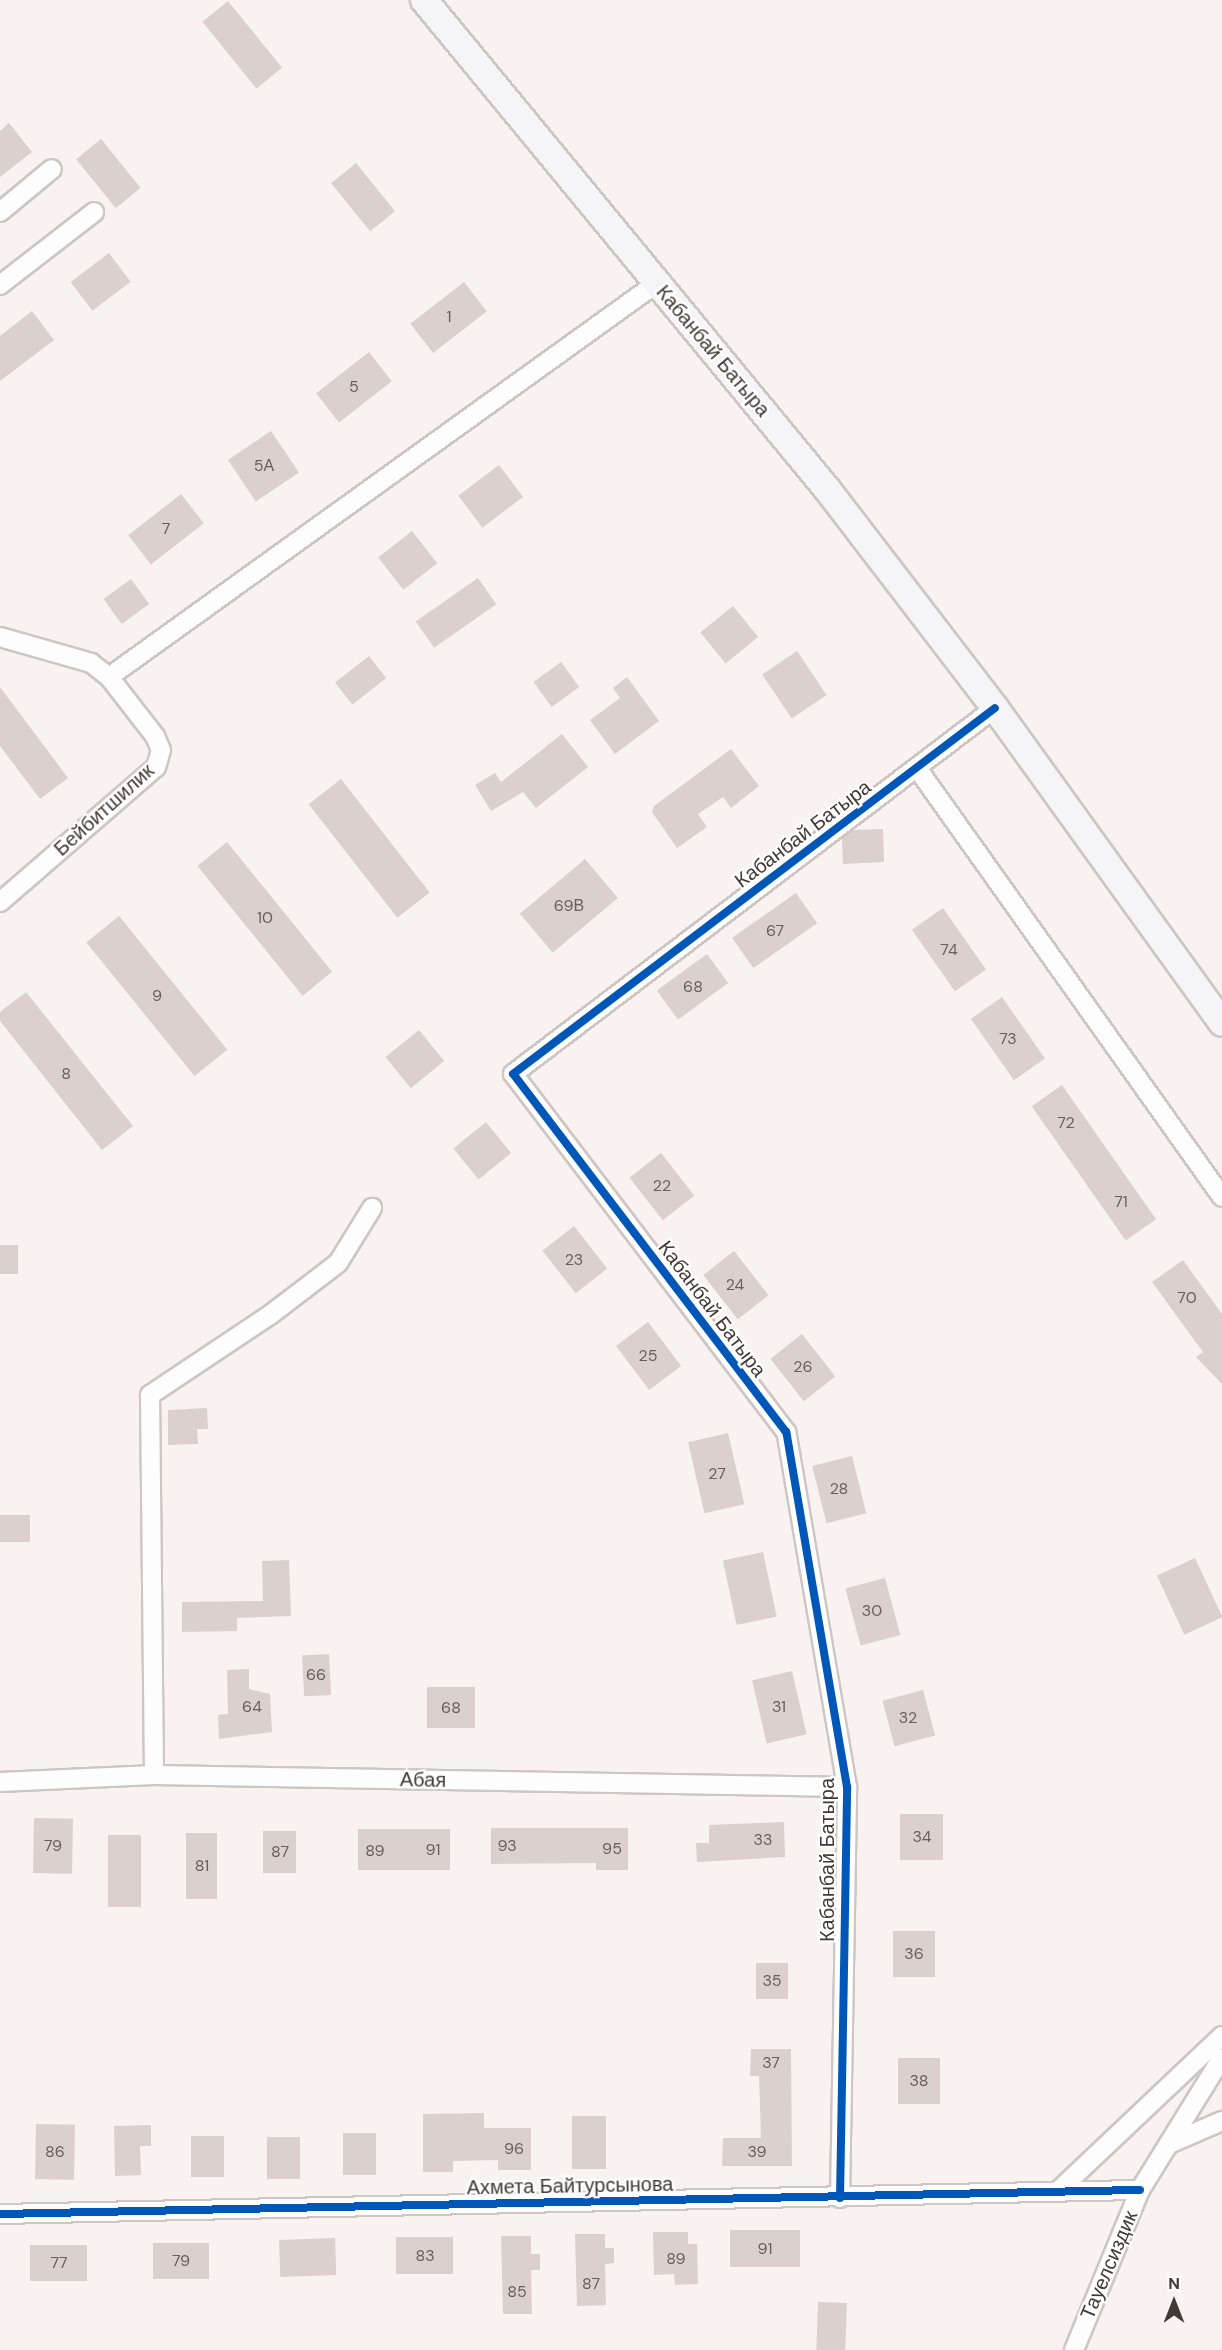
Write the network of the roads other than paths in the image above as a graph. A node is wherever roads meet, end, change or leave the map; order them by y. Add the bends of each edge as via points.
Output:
1 (424, 0) edge
2 (52, 169) dead end
3 (0, 212) edge
4 (94, 212) dead end
5 (657, 283) junction
6 (0, 285) edge
7 (0, 637) edge
8 (109, 677) junction
9 (995, 708) junction
10 (916, 768) junction
11 (0, 902) edge
12 (1222, 1023) edge
13 (1222, 1197) edge
14 (372, 1208) dead end
15 (154, 1775) junction
16 (0, 1782) edge
17 (847, 1787) junction
18 (1222, 2036) edge
19 (1222, 2058) edge
20 (1222, 2121) edge
21 (1169, 2144) junction
22 (1140, 2190) junction
23 (1057, 2192) junction
24 (840, 2198) junction
25 (0, 2214) edge
26 (1074, 2350) edge

1 - 5 main road, Кабанбай Батыра
2 - 3 street
4 - 6 street
5 - 8 street
5 - 9 main road, Кабанбай Батыра via 827,489
7 - 8 street, Бейбитшилик via 91,663
8 - 11 street, Бейбитшилик via 155,736 161,750 156,767
9 - 10 street, Кабанбай Батыра
9 - 12 main road, Кабанбай Батыра
10 - 13 street
10 - 17 street, Кабанбай Батыра via 513,1074 786,1432
14 - 15 street via 338,1263 270,1315 150,1395
15 - 16 street, Абая
15 - 17 street, Абая
17 - 24 street, Кабанбай Батыра
18 - 23 street
19 - 21 street, Тауелсиздик
20 - 21 street
21 - 22 street, Тауелсиздик
22 - 23 street, Ахмета Байтурсынова
22 - 26 street, Тауелсиздик
23 - 24 street, Ахмета Байтурсынова
24 - 25 street, Ахмета Байтурсынова

